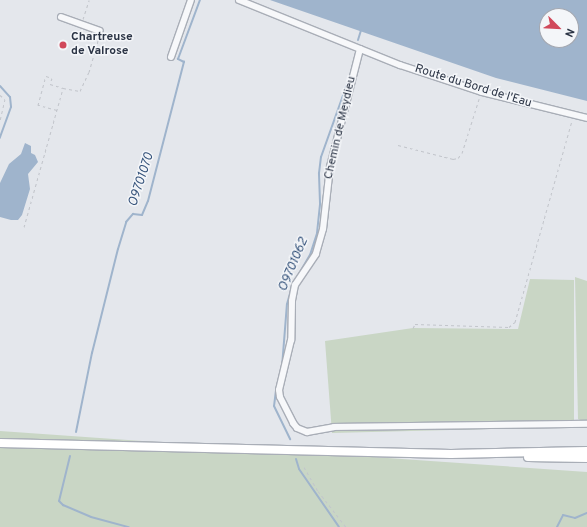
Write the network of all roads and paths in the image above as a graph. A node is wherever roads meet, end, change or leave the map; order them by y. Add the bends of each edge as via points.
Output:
1 (89, 0) edge
2 (191, 0) edge
3 (239, 0) edge
4 (61, 17) dead end
5 (82, 24) junction
6 (100, 31) joint
7 (360, 49) junction
8 (171, 57) dead end
9 (63, 88) junction
10 (482, 92) junction
11 (0, 95) edge
12 (57, 110) junction
13 (574, 115) junction
14 (587, 118) edge
15 (0, 122) edge
16 (398, 145) dead end
17 (24, 227) dead end
18 (413, 328) dead end
19 (587, 424) edge
20 (0, 443) edge
21 (587, 451) edge
22 (501, 454) junction
23 (587, 458) edge
24 (304, 467) dead end
25 (346, 527) edge

1 - 5 path
2 - 8 street
3 - 7 street, Route du Bord de l'Eau
4 - 5 street
5 - 6 street
6 - 9 path via 89,72 80,91
7 - 10 street, Route du Bord de l'Eau
7 - 19 street, Chemin de Meydieu via 330,167 323,229 316,254 295,285 292,301 291,340 279,390 293,423 297,428 307,432 334,427
9 - 12 path
9 - 12 path via 50,84 52,78 46,76 38,105
10 - 13 street, Route du Bord de l'Eau
10 - 16 path via 462,153 458,158 453,159
11 - 15 path via 4,99
12 - 17 path
13 - 14 street, Route du Bord de l'Eau
13 - 18 path via 515,322 509,327 415,324
20 - 22 main road
21 - 22 main road
22 - 23 main road via 540,458
24 - 25 path via 318,491

